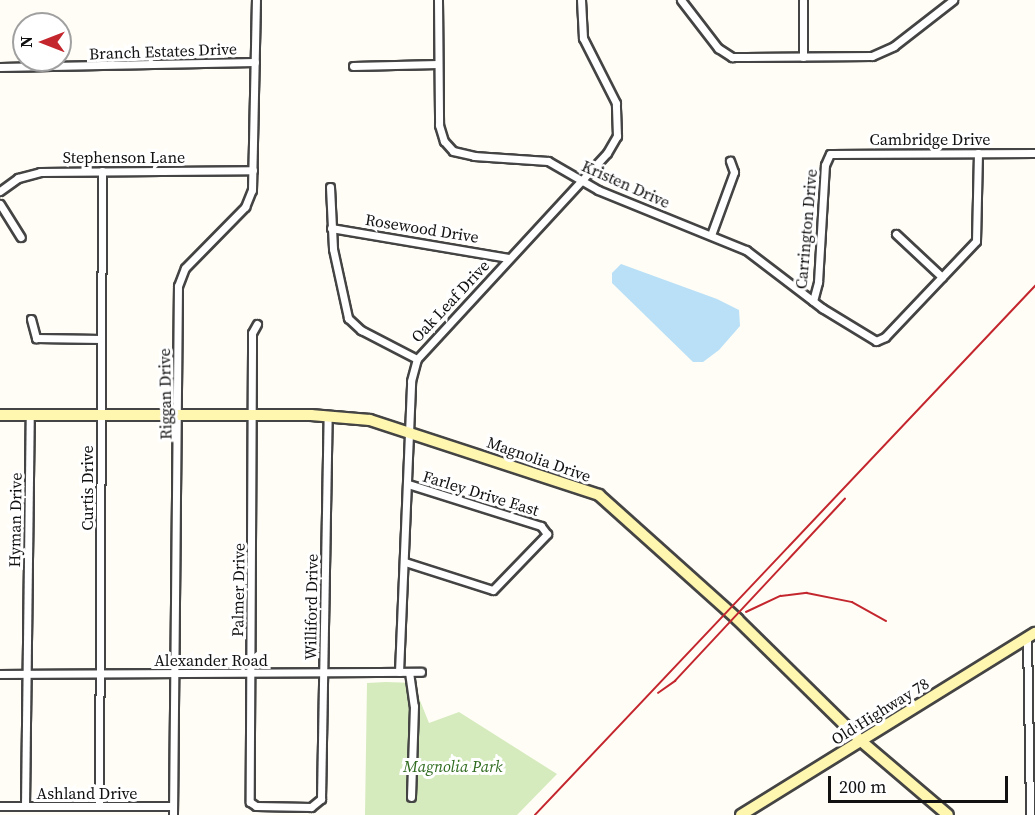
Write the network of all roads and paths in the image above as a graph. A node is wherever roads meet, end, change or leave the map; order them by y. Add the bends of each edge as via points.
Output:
1 (256, 0) edge
2 (438, 0) edge
3 (581, 0) edge
4 (681, 0) edge
5 (803, 0) edge
6 (953, 0) edge
7 (803, 57) junction
8 (255, 62) junction
9 (438, 64) junction
10 (352, 66) dead end
11 (0, 67) edge
12 (978, 153) junction
13 (1035, 153) edge
14 (826, 159) joint
15 (730, 161) dead end
16 (253, 170) junction
17 (102, 171) junction
18 (581, 181) junction
19 (330, 187) dead end
20 (0, 190) edge
21 (0, 204) edge
22 (331, 228) junction
23 (896, 234) dead end
24 (711, 235) junction
25 (21, 237) dead end
26 (508, 258) junction
27 (942, 277) junction
28 (813, 301) junction
29 (31, 319) dead end
30 (257, 324) dead end
31 (101, 339) junction
32 (417, 359) junction
33 (179, 414) junction
34 (254, 414) junction
35 (0, 415) edge
36 (30, 415) junction
37 (100, 415) junction
38 (328, 415) junction
39 (411, 432) junction
40 (408, 484) junction
41 (405, 562) junction
42 (1031, 635) edge
43 (399, 672) junction
44 (409, 672) junction
45 (421, 672) dead end
46 (175, 673) junction
47 (251, 673) junction
48 (323, 673) junction
49 (0, 674) edge
50 (27, 674) junction
51 (99, 674) junction
52 (861, 741) junction
53 (411, 797) dead end
54 (250, 802) joint
55 (0, 806) edge
56 (25, 806) junction
57 (99, 806) junction
58 (173, 806) junction
59 (941, 813) edge
60 (173, 815) edge
61 (741, 815) edge
62 (1030, 815) edge

1 - 8 street, Riggan Drive
2 - 9 street, Kristen Drive
3 - 18 street, Oak Leaf Drive via 583,38 616,103 618,130 611,148
4 - 7 street via 718,48 732,57
5 - 7 street
6 - 7 street via 882,53
8 - 11 street, Branch Estates Drive
8 - 16 street, Riggan Drive
9 - 10 street
9 - 18 street, Kristen Drive via 440,131 453,151 544,160
12 - 13 street, Cambridge Drive
12 - 14 street, Cambridge Drive via 836,153
12 - 27 street via 978,238
14 - 28 street, Carrington Drive via 818,282
15 - 24 street via 734,172
16 - 17 street, Stephenson Lane
16 - 33 street, Riggan Drive via 247,203 188,264 179,280
17 - 20 street, Stephenson Lane via 40,172 18,178
17 - 31 street, Curtis Drive
18 - 24 street, Kristen Drive
18 - 26 street, Oak Leaf Drive
19 - 22 street
21 - 25 street
22 - 26 street, Rosewood Drive
22 - 32 street via 348,318 361,330
23 - 27 street
24 - 28 street, Kristen Drive via 757,255
26 - 32 street, Oak Leaf Drive
27 - 28 street, Kristen Drive via 878,341
29 - 31 street via 36,338
30 - 34 street, Palmer Drive via 252,333
31 - 37 street, Curtis Drive
32 - 39 street, Oak Leaf Drive via 412,373
33 - 34 street, Magnolia Drive
33 - 37 street, Magnolia Drive
33 - 46 street, Riggan Drive
34 - 38 street, Magnolia Drive
34 - 47 street, Palmer Drive
35 - 36 street, Magnolia Drive
36 - 37 street, Magnolia Drive
36 - 50 street, Hyman Drive
37 - 51 street, Curtis Drive
38 - 39 street, Magnolia Drive via 370,420
38 - 48 street, Williford Drive
39 - 40 street, Oak Leaf Drive
39 - 52 street, Magnolia Drive via 600,495 728,611
40 - 41 street, Oak Leaf Drive
40 - 41 street, Farley Drive East via 545,528 545,537 495,590
41 - 43 street, Oak Leaf Drive
42 - 52 street, Old Highway 78
42 - 62 street
43 - 44 street, Alexander Road
43 - 48 street, Alexander Road
44 - 45 street, Alexander Road
44 - 53 street via 414,706
46 - 47 street, Alexander Road
46 - 51 street, Alexander Road
46 - 58 street, Riggan Drive
47 - 48 street, Alexander Road
47 - 54 street, Palmer Drive
48 - 54 street, Williford Drive via 321,799 308,807 256,806
49 - 50 street, Alexander Road
50 - 51 street, Alexander Road
50 - 56 street, Hyman Drive
51 - 57 street, Curtis Drive
52 - 59 street, Magnolia Drive
52 - 61 street, Old Highway 78
55 - 56 street, Ashland Drive
56 - 57 street, Ashland Drive
57 - 58 street, Ashland Drive
58 - 60 street, Riggan Drive

